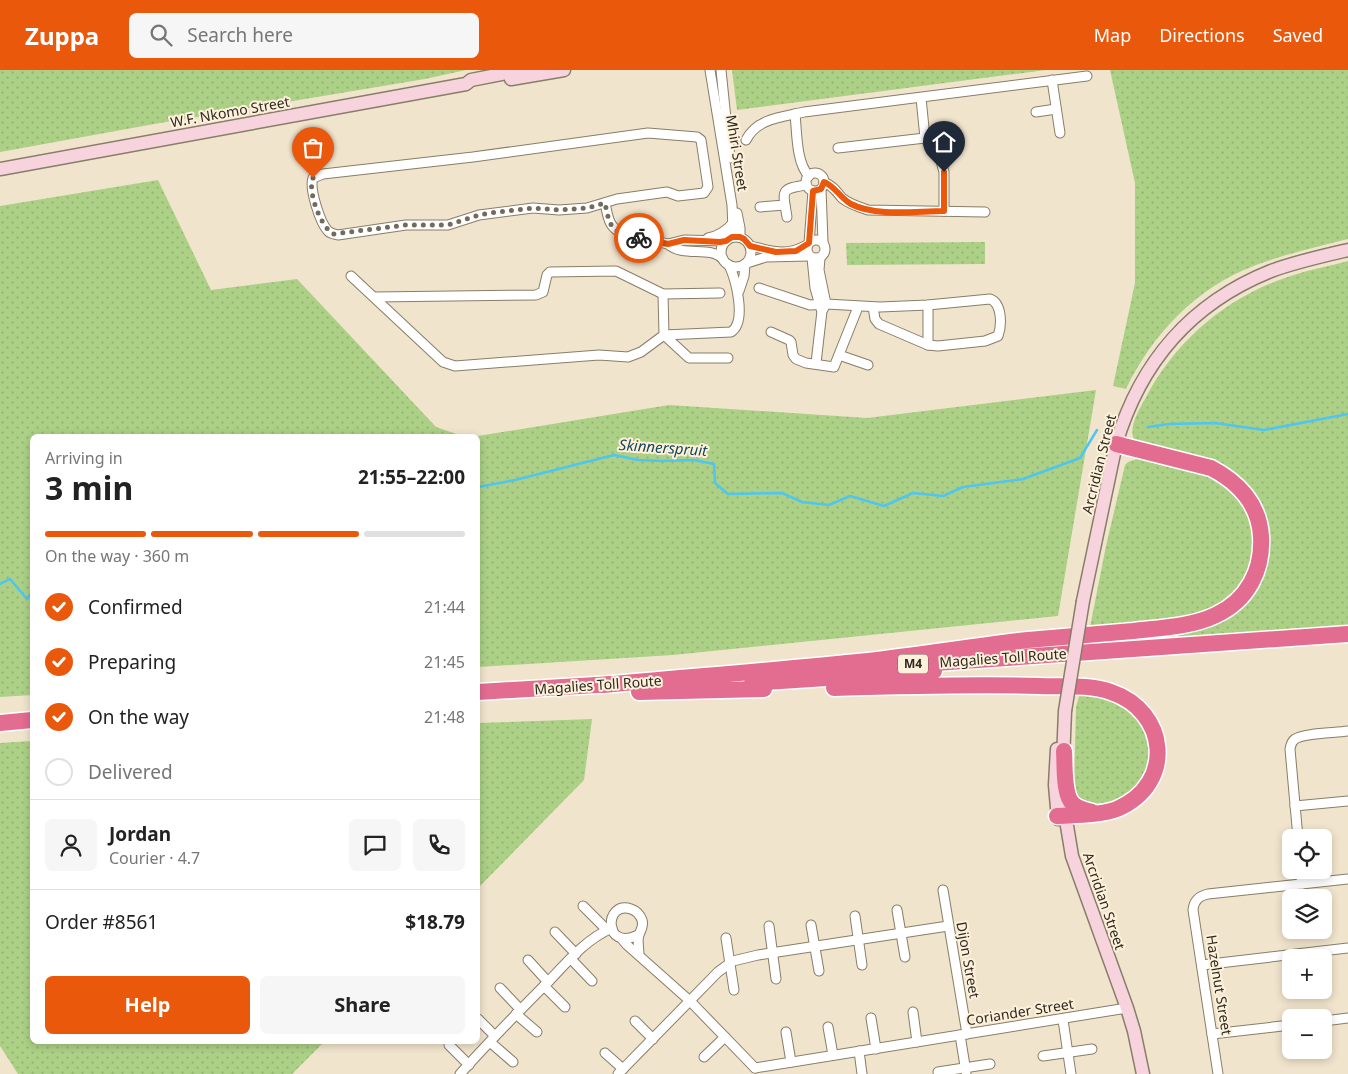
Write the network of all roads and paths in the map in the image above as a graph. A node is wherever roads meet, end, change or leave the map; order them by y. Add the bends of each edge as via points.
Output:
1 (522, 70) edge
2 (564, 70) edge
3 (710, 70) edge
4 (721, 70) edge
5 (1087, 76) dead end
6 (1052, 80) junction
7 (466, 84) junction
8 (921, 98) junction
9 (1056, 109) junction
10 (1036, 112) dead end
11 (796, 114) junction
12 (1060, 133) dead end
13 (925, 138) junction
14 (746, 140) dead end
15 (838, 148) dead end
16 (0, 169) edge
17 (815, 185) junction
18 (605, 203) junction
19 (785, 205) junction
20 (760, 206) dead end
21 (944, 211) junction
22 (985, 212) dead end
23 (787, 216) dead end
24 (811, 217) junction
25 (822, 218) junction
26 (733, 223) junction
27 (740, 237) junction
28 (698, 240) junction
29 (727, 240) junction
30 (822, 242) junction
31 (668, 244) junction
32 (808, 244) junction
33 (750, 246) junction
34 (1348, 250) edge
35 (814, 257) junction
36 (726, 262) junction
37 (746, 264) junction
38 (351, 276) dead end
39 (759, 288) dead end
40 (720, 293) dead end
41 (738, 293) junction
42 (663, 294) junction
43 (375, 297) junction
44 (928, 305) junction
45 (858, 306) junction
46 (822, 307) junction
47 (873, 307) junction
48 (771, 332) dead end
49 (664, 335) junction
50 (928, 344) junction
51 (839, 355) junction
52 (728, 358) dead end
53 (816, 363) junction
54 (868, 365) dead end
55 (1116, 444) junction
56 (1348, 634) edge
57 (1348, 643) edge
58 (602, 689) junction
59 (480, 692) edge
60 (480, 700) edge
61 (1064, 714) junction
62 (30, 720) edge
63 (0, 722) edge
64 (30, 729) edge
65 (0, 731) edge
66 (1348, 731) edge
67 (1064, 751) junction
68 (1348, 801) edge
69 (1295, 806) junction
70 (1094, 813) junction
71 (1061, 816) junction
72 (1297, 829) edge
73 (1301, 879) edge
74 (1348, 879) edge
75 (1302, 884) junction
76 (943, 890) dead end
77 (583, 906) dead end
78 (897, 910) dead end
79 (854, 916) dead end
80 (811, 925) dead end
81 (769, 926) dead end
82 (948, 926) junction
83 (609, 929) junction
84 (555, 932) dead end
85 (900, 934) junction
86 (638, 935) junction
87 (726, 938) dead end
88 (622, 939) junction
89 (858, 941) junction
90 (814, 947) junction
91 (1348, 948) edge
92 (772, 953) junction
93 (639, 954) junction
94 (573, 956) junction
95 (905, 957) dead end
96 (528, 960) dead end
97 (730, 963) junction
98 (862, 965) dead end
99 (1202, 965) junction
100 (819, 971) dead end
101 (776, 979) dead end
102 (592, 981) dead end
103 (546, 984) junction
104 (500, 988) dead end
105 (734, 990) dead end
106 (690, 1001) junction
107 (565, 1007) dead end
108 (1127, 1008) junction
109 (518, 1012) junction
110 (913, 1012) dead end
111 (871, 1018) dead end
112 (1348, 1018) edge
113 (1063, 1020) junction
114 (1332, 1020) edge
115 (635, 1021) dead end
116 (480, 1022) edge
117 (1282, 1026) edge
118 (828, 1027) dead end
119 (537, 1032) dead end
120 (786, 1032) dead end
121 (1212, 1034) junction
122 (963, 1035) junction
123 (725, 1037) junction
124 (492, 1039) junction
125 (653, 1039) junction
126 (918, 1042) junction
127 (448, 1045) dead end
128 (876, 1049) junction
129 (1092, 1049) dead end
130 (859, 1051) junction
131 (1068, 1052) junction
132 (605, 1053) dead end
133 (833, 1055) junction
134 (1043, 1056) dead end
135 (704, 1057) dead end
136 (514, 1062) dead end
137 (791, 1062) junction
138 (990, 1064) dead end
139 (466, 1070) edge
140 (755, 1071) edge
141 (966, 1071) edge
142 (620, 1072) edge
143 (938, 1072) dead end
144 (862, 1074) edge
145 (1071, 1074) edge
146 (1143, 1074) edge
147 (1218, 1074) edge

1 - 7 street, W.F. Nkomo Street via 471,80
2 - 7 street, W.F. Nkomo Street
3 - 26 street, Mhiri Street
4 - 27 street, Mhiri Street
5 - 6 street
6 - 8 street
6 - 9 street
7 - 16 street, W.F. Nkomo Street
8 - 11 street
8 - 13 street
9 - 10 street
9 - 12 street
11 - 14 street via 764,122 755,127
11 - 17 street via 803,170
13 - 15 street
13 - 21 street via 943,166
17 - 19 street via 789,187 785,190
17 - 21 street via 834,186 850,203 868,210
17 - 24 street
17 - 25 street
18 - 18 street via 587,208 533,208 490,213 448,225 406,225 333,234 325,228 311,183 313,178 323,174 648,134 702,140 708,187 704,193 678,196 668,192
18 - 31 street via 610,224 615,230
19 - 20 street
19 - 23 street
21 - 22 street
24 - 25 street
24 - 32 street
25 - 30 street
26 - 28 street via 717,237
26 - 29 street, Mhiri Street via 733,232
27 - 29 street
27 - 33 street
28 - 29 street
28 - 31 street
29 - 36 street via 721,252
30 - 32 street via 814,240
30 - 35 street via 825,251
31 - 36 street via 680,251 713,254
32 - 33 street via 791,252
32 - 35 street via 806,250
33 - 37 street via 752,255
34 - 55 street, Arcridian Street via 1271,271 1239,286 1200,312 1180,329 1157,357 1140,384
35 - 37 street via 766,257
35 - 46 street
36 - 37 street via 737,267
36 - 41 street
37 - 41 street
38 - 43 street
39 - 46 street
40 - 42 street
41 - 49 street via 738,322 731,332
42 - 43 street via 616,271 550,272 543,292 536,295
42 - 49 street
43 - 49 street via 443,362 456,366 599,355 628,357 641,352
44 - 47 street
44 - 50 street
44 - 50 street via 995,300 1000,329 998,336 985,342
45 - 46 street
45 - 47 street
45 - 51 street
46 - 53 street
47 - 50 street via 879,324
48 - 53 street via 791,342 796,359
49 - 52 street via 689,358
51 - 53 street via 834,367
51 - 54 street
55 - 58 highway via 1211,468 1239,486 1258,516 1261,549 1254,578 1232,605 1216,615 1179,626
55 - 61 street, Arcridian Street, bridge via 1083,601
56 - 58 highway, Magalies Toll Route / M4
57 - 58 highway, Magalies Toll Route / M4
58 - 59 highway, Magalies Toll Route / M4
58 - 60 highway, Magalies Toll Route / M4
58 - 70 highway via 989,685 1110,691 1136,705 1148,718 1155,733 1158,761 1147,787 1135,798 1117,809
61 - 67 street, Arcridian Street
61 - 71 street, Arcridian Street via 1055,785
62 - 63 highway
64 - 65 highway
66 - 69 street via 1301,736 1292,741
67 - 70 highway via 1069,798 1080,808
67 - 71 street, Arcridian Street
68 - 69 street
69 - 72 street
70 - 71 highway
71 - 108 street, Arcridian Street via 1088,903
73 - 75 street
74 - 75 street
75 - 99 street, Hazelnut Street via 1208,894 1196,900 1193,910
76 - 82 street, Dijon Street
77 - 83 street
78 - 85 street
79 - 89 street
80 - 90 street
81 - 92 street
82 - 85 street
82 - 122 street, Dijon Street
83 - 86 street via 613,915 628,908 636,910 641,918 643,925
83 - 88 street
83 - 94 street
84 - 94 street
85 - 89 street
85 - 95 street
86 - 88 street
86 - 93 street
87 - 97 street
88 - 93 street, Coriander Street
89 - 90 street
89 - 98 street
90 - 92 street
90 - 100 street
91 - 99 street
92 - 97 street
92 - 101 street
93 - 106 street, Coriander Street
94 - 102 street
94 - 103 street
96 - 103 street
97 - 105 street
97 - 106 street
99 - 121 street, Hazelnut Street
103 - 107 street
103 - 109 street
104 - 109 street
106 - 123 street, Coriander Street
106 - 125 street
108 - 113 street, Coriander Street
108 - 146 street, Arcridian Street
109 - 119 street
109 - 124 street
110 - 126 street
111 - 128 street
112 - 114 street
113 - 122 street, Coriander Street
113 - 131 street
115 - 125 street
116 - 124 street
117 - 121 street
118 - 133 street
120 - 137 street
121 - 147 street, Hazelnut Street
122 - 126 street, Coriander Street
122 - 141 street, Dijon Street
123 - 135 street
123 - 140 street, Coriander Street
124 - 136 street
124 - 139 street
125 - 142 street
126 - 128 street, Coriander Street
127 - 139 street
128 - 130 street, Coriander Street
129 - 131 street
130 - 133 street, Coriander Street
130 - 144 street
131 - 134 street
131 - 145 street
132 - 142 street
133 - 137 street, Coriander Street
137 - 140 street, Coriander Street
138 - 141 street
141 - 143 street

